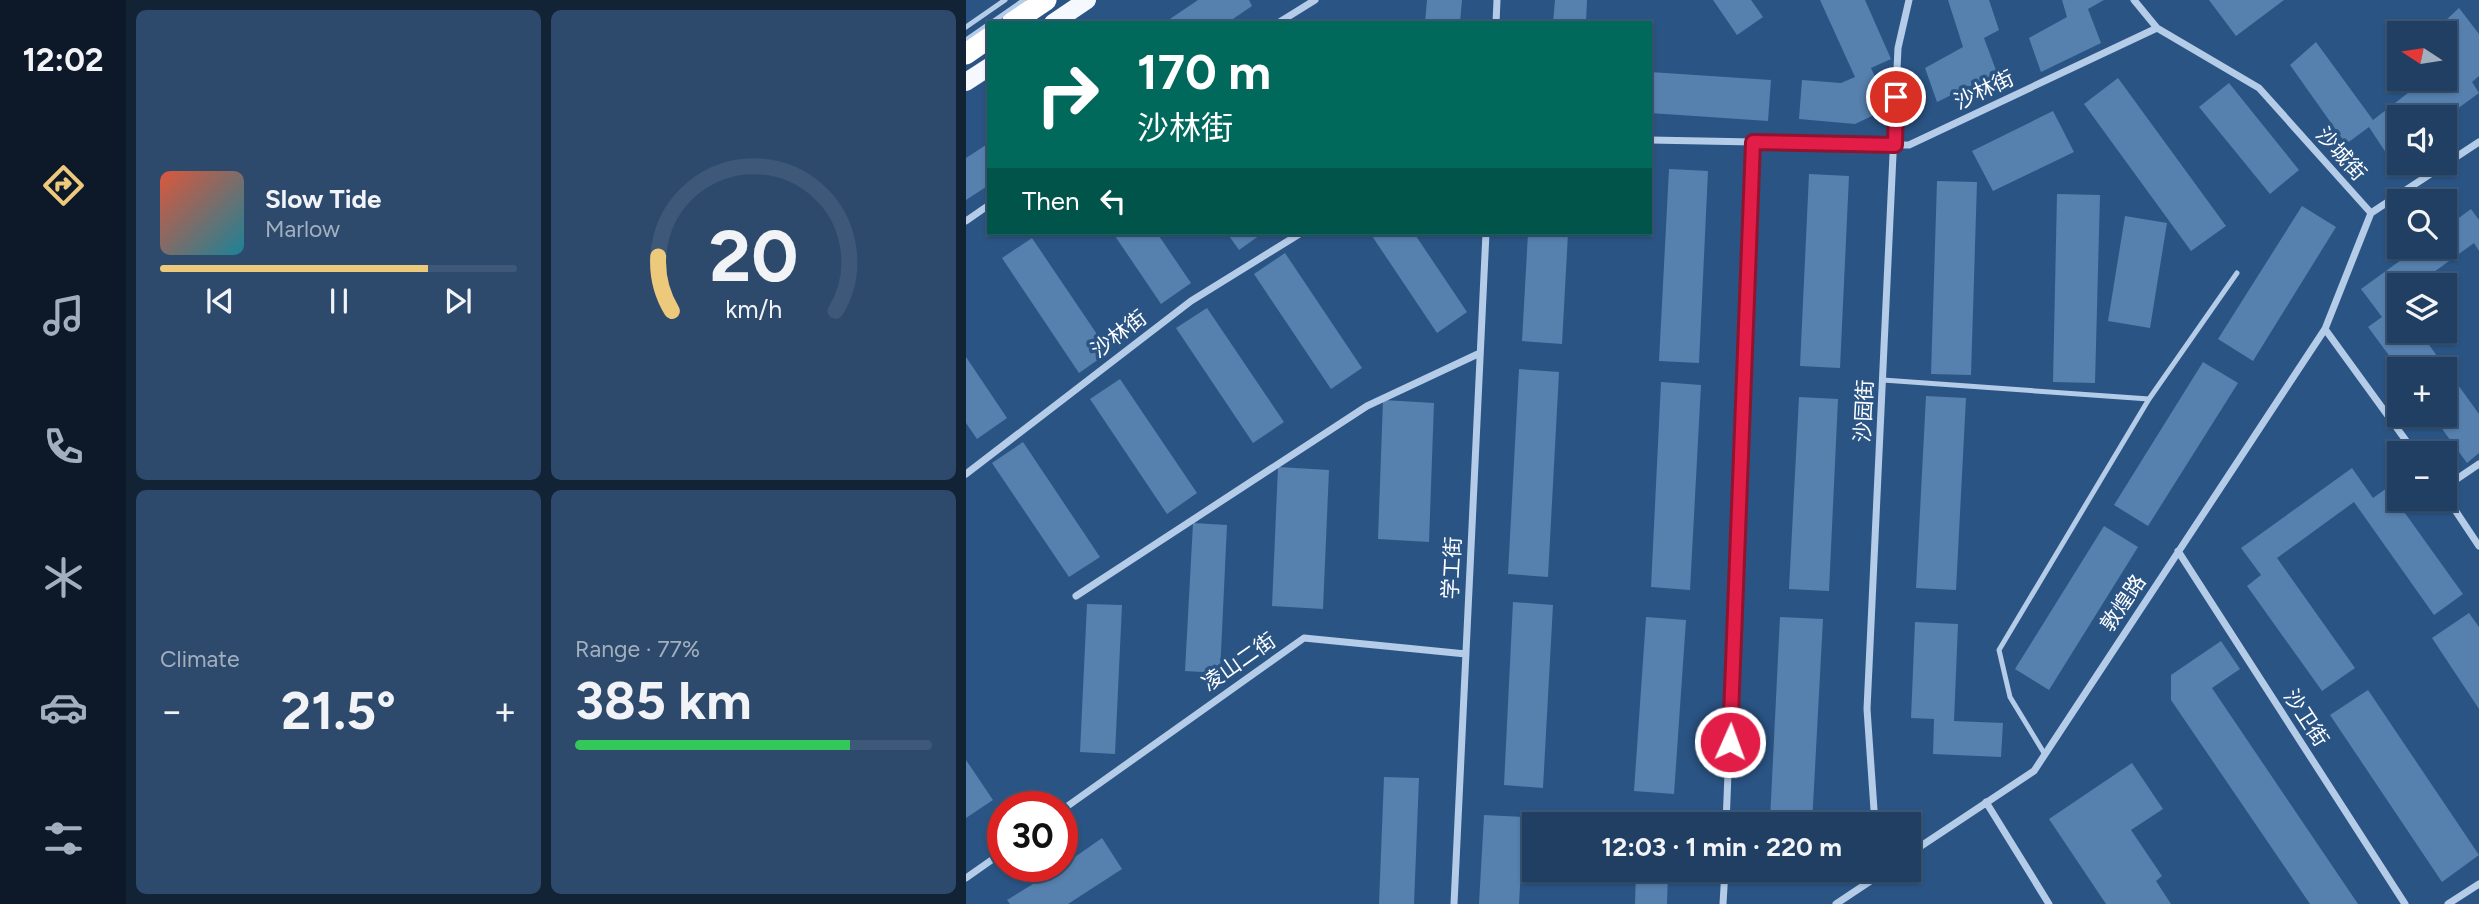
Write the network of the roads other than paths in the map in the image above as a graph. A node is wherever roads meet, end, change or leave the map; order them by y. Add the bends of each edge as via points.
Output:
1 (1005, 0) edge
2 (1024, 0) edge
3 (1046, 0) edge
4 (1087, 0) edge
5 (1315, 0) edge
6 (1497, 0) edge
7 (1909, 0) edge
8 (2134, 0) edge
9 (994, 21) edge
10 (1015, 21) edge
11 (1056, 21) edge
12 (1281, 21) edge
13 (1496, 21) edge
14 (987, 26) edge
15 (966, 27) edge
16 (2157, 29) junction
17 (987, 39) edge
18 (966, 40) edge
19 (966, 54) edge
20 (987, 68) edge
21 (966, 82) edge
22 (1652, 140) edge
23 (1753, 142) junction
24 (2479, 142) edge
25 (1895, 145) junction
26 (987, 206) edge
27 (2371, 213) junction
28 (966, 221) edge
29 (1298, 235) edge
30 (1486, 235) edge
31 (2237, 273) dead end
32 (2325, 329) junction
33 (1480, 353) junction
34 (1883, 380) junction
35 (2148, 399) junction
36 (2406, 441) edge
37 (2479, 464) edge
38 (966, 474) edge
39 (2457, 479) edge
40 (2456, 511) edge
41 (2479, 546) edge
42 (2178, 551) junction
43 (1076, 596) dead end
44 (1466, 654) junction
45 (2044, 754) junction
46 (1078, 799) edge
47 (1986, 802) junction
48 (1726, 812) edge
49 (1874, 812) edge
50 (1921, 847) edge
51 (987, 863) edge
52 (966, 878) edge
53 (1724, 882) edge
54 (1867, 882) edge
55 (2479, 884) edge
56 (1454, 904) edge
57 (1723, 904) edge
58 (1836, 904) edge
59 (2049, 904) edge
60 (2405, 904) edge
61 (2448, 904) edge

1 - 15 lane
2 - 9 lane
3 - 10 highway
4 - 11 main road
5 - 12 street
6 - 13 street
7 - 25 street, 沙园街 via 1898,48
8 - 16 street, 沙城街
14 - 18 lane
16 - 25 street, 沙林街 via 1909,145
16 - 27 street, 沙城街 via 2259,88
17 - 19 highway
20 - 21 main road
22 - 23 street, 沙林街
23 - 25 street, 沙林街
23 - 48 street
24 - 27 street
25 - 34 street, 沙园街
26 - 28 street
27 - 32 street
29 - 38 street, 沙林街 via 1191,302
30 - 33 street, 学工街
31 - 35 lane
32 - 36 street
32 - 42 street, 敦煌路
33 - 43 street via 1367,406
33 - 44 street, 学工街
34 - 35 lane
34 - 49 street, 沙园街 via 1867,709
35 - 45 lane via 1999,650 2010,697
37 - 39 street
40 - 41 street
42 - 45 street, 敦煌路
42 - 60 street, 沙卫街
44 - 46 street, 凌山二街 via 1304,638
44 - 56 street, 学工街
45 - 47 street, 敦煌路 via 2034,771
47 - 50 street, 敦煌路
47 - 59 street
51 - 52 street
53 - 57 street
54 - 58 street
55 - 61 street

